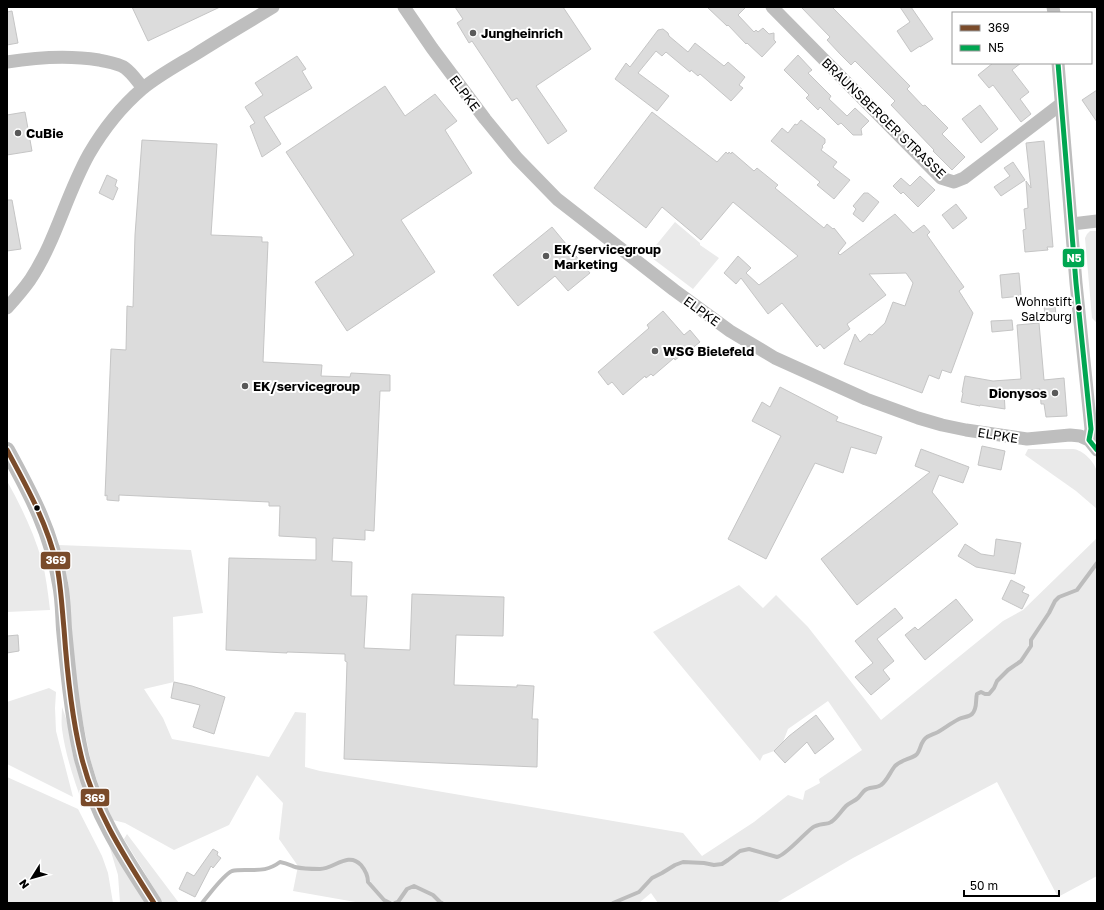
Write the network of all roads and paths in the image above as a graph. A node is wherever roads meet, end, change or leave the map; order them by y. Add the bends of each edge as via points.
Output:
1 (273, 7) edge
2 (404, 7) edge
3 (772, 7) edge
4 (7, 62) edge
5 (1058, 64) edge
6 (143, 88) junction
7 (1061, 104) junction
8 (1097, 221) edge
9 (1072, 224) junction
10 (7, 308) edge
11 (1089, 440) junction
12 (7, 450) edge
13 (1097, 450) edge
14 (154, 903) edge

1 - 6 street
2 - 11 street, ELPKE via 485,119 517,158 552,194 730,331 775,358 866,399 925,420 966,430 1027,439 1070,435
3 - 7 street, BRAUNSBERGER STRASSE via 941,178 954,182 964,178
4 - 6 street via 54,57 109,62 124,67
5 - 7 street
6 - 10 street via 118,113 96,142 77,177 37,269
7 - 9 street
8 - 9 street
9 - 11 street
11 - 13 street
12 - 14 street via 39,511 52,550 60,584 70,692 82,756 91,787 110,830

